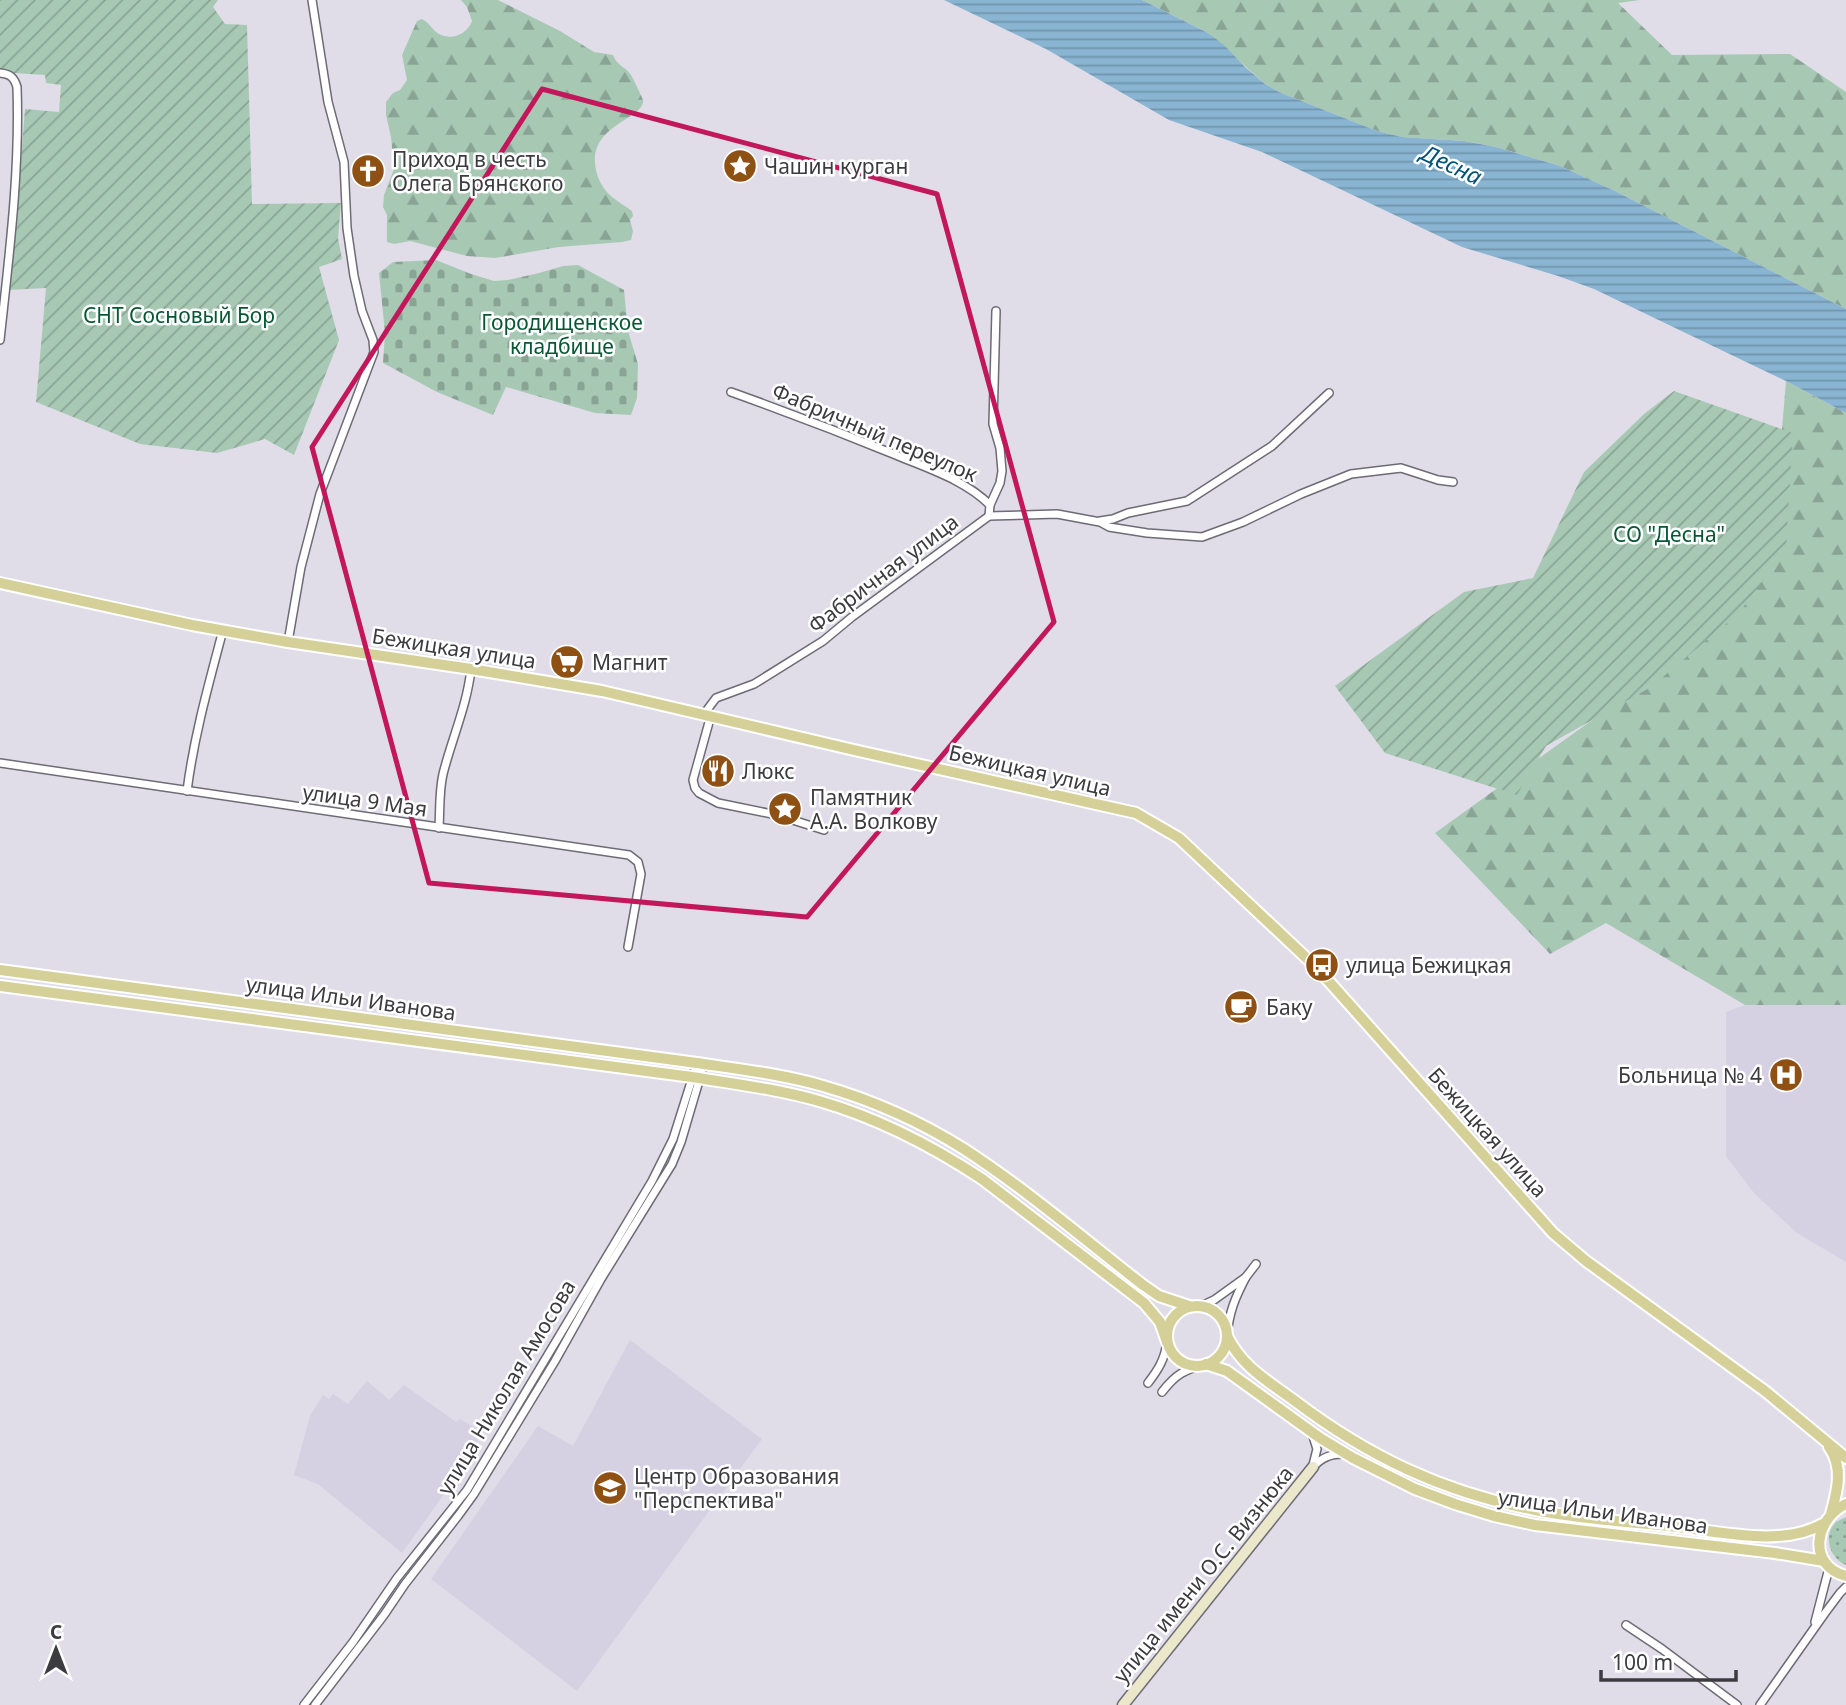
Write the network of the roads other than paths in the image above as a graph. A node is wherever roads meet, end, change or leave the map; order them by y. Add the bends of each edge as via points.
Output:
1 (312, 0) edge
2 (0, 73) edge
3 (996, 311) dead end
4 (0, 340) edge
5 (731, 392) dead end
6 (1329, 393) dead end
7 (1453, 482) dead end
8 (990, 505) junction
9 (989, 516) junction
10 (1100, 522) junction
11 (0, 583) edge
12 (223, 630) junction
13 (288, 642) junction
14 (471, 669) junction
15 (707, 714) junction
16 (0, 763) edge
17 (187, 791) junction
18 (439, 828) junction
19 (824, 830) dead end
20 (628, 947) dead end
21 (0, 970) edge
22 (0, 986) edge
23 (700, 1064) junction
24 (696, 1078) junction
25 (1256, 1264) dead end
26 (1246, 1277) junction
27 (1195, 1306) junction
28 (1227, 1336) junction
29 (1167, 1342) junction
30 (1206, 1364) junction
31 (1148, 1383) dead end
32 (1162, 1392) dead end
33 (1312, 1432) junction
34 (1823, 1440) junction
35 (1346, 1454) junction
36 (1846, 1458) edge
37 (1313, 1467) junction
38 (1846, 1504) edge
39 (1831, 1514) junction
40 (1823, 1524) junction
41 (1826, 1564) junction
42 (1846, 1576) edge
43 (1846, 1587) edge
44 (1626, 1625) dead end
45 (1811, 1633) junction
46 (304, 1705) edge
47 (315, 1705) edge
48 (1123, 1705) edge
49 (1737, 1705) edge
50 (1760, 1705) edge

1 - 13 street via 328,102 344,162 354,276 374,352 320,494
2 - 4 street via 11,75 17,87 18,140
3 - 8 street via 993,425 1002,471
5 - 8 street, Фабричный переулок via 952,478
6 - 10 street, Фабричная улица via 1272,446 1186,501
7 - 10 street, Фабричная улица via 1401,468 1351,474 1202,537 1147,533
8 - 9 street, Фабричный переулок
9 - 10 street, Фабричная улица via 1057,514
9 - 15 street, Фабричная улица via 824,641 754,684 716,698
11 - 12 main road, Бежицкая улица
12 - 13 main road, Бежицкая улица
12 - 17 street
13 - 14 main road, Бежицкая улица
14 - 15 main road, Бежицкая улица
14 - 18 street via 443,777
15 - 19 street via 693,780 699,793 718,803
15 - 34 main road, Бежицкая улица via 1136,813 1179,838 1317,968 1553,1233 1765,1391
16 - 17 street, улица 9 Мая
17 - 18 street, улица 9 Мая
18 - 20 street, улица 9 Мая via 629,855 638,862 641,874
21 - 23 main road, улица Ильи Иванова
22 - 24 main road, улица Ильи Иванова
23 - 24 street, улица Николая Амосова
23 - 27 main road, улица Ильи Иванова via 821,1085 934,1132 991,1168 1159,1296
24 - 29 main road, улица Ильи Иванова via 818,1101 896,1129 936,1150 1011,1200 1144,1303 1160,1322
24 - 46 street, улица Николая Амосова via 652,1181 467,1490
24 - 47 street, улица Николая Амосова via 672,1164 481,1483
25 - 26 street
26 - 27 street via 1214,1300
26 - 28 street via 1233,1303
27 - 28 main road via 1217,1313
27 - 29 main road via 1174,1316 1168,1324
28 - 30 main road via 1221,1353
28 - 40 main road, улица Ильи Иванова via 1242,1360 1328,1427 1389,1461 1458,1490 1538,1511 1731,1533 1776,1537
29 - 30 main road via 1177,1359 1196,1366
29 - 31 street via 1164,1359
30 - 32 street via 1181,1372
30 - 33 main road, улица Ильи Иванова via 1227,1371
33 - 35 main road, улица Ильи Иванова
33 - 37 street via 1317,1449
34 - 36 main road, Бежицкая улица
34 - 39 main road via 1838,1466
35 - 37 street via 1326,1456
35 - 41 main road, улица Ильи Иванова via 1415,1489 1494,1516 1571,1530 1775,1553
37 - 48 street, улица имени О.С. Визнюка
38 - 39 main road
39 - 40 main road
40 - 41 main road via 1820,1547
41 - 42 main road, улица Ильи Иванова
41 - 45 street
43 - 45 street
44 - 49 street
45 - 50 street

